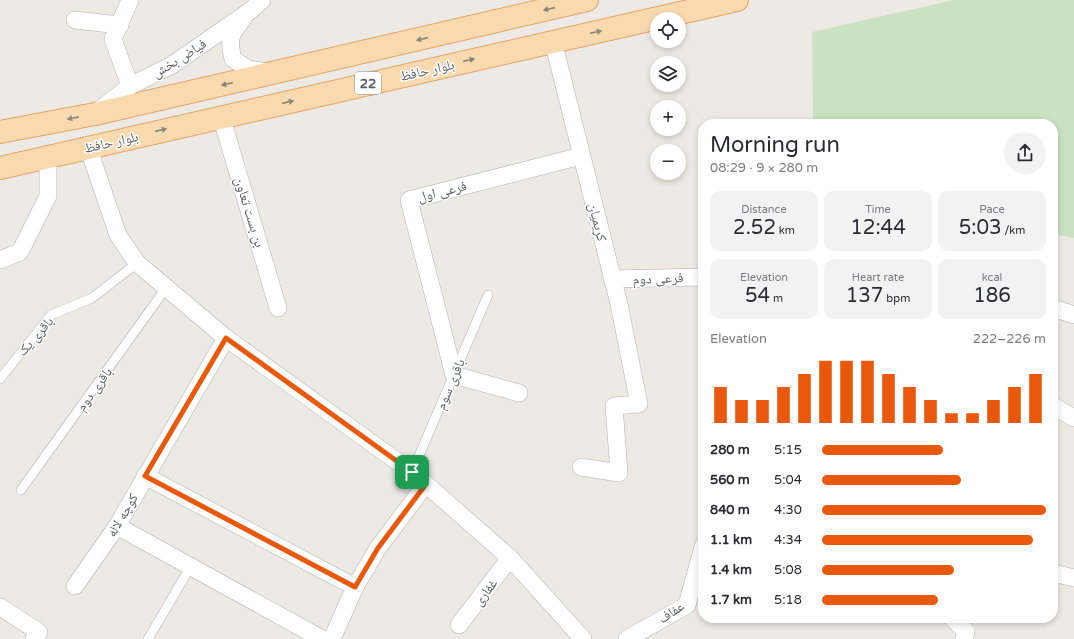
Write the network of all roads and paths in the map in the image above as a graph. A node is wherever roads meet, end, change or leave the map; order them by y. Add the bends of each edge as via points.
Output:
1 (130, 0) edge
2 (583, 0) edge
3 (737, 0) edge
4 (256, 6) edge
5 (75, 20) dead end
6 (120, 25) junction
7 (553, 42) junction
8 (275, 73) junction
9 (130, 86) junction
10 (94, 114) junction
11 (221, 116) junction
12 (0, 132) edge
13 (88, 147) junction
14 (48, 156) junction
15 (581, 156) junction
16 (0, 168) edge
17 (0, 260) edge
18 (137, 263) junction
19 (698, 276) edge
20 (612, 279) junction
21 (166, 288) junction
22 (488, 295) dead end
23 (278, 308) dead end
24 (1058, 310) edge
25 (1074, 315) edge
26 (226, 338) junction
27 (454, 375) junction
28 (0, 379) edge
29 (519, 393) dead end
30 (1058, 409) edge
31 (1074, 418) edge
32 (581, 467) dead end
33 (412, 472) junction
34 (145, 476) junction
35 (426, 484) junction
36 (21, 490) dead end
37 (117, 526) junction
38 (510, 558) junction
39 (698, 565) edge
40 (191, 566) junction
41 (1058, 574) edge
42 (1074, 578) edge
43 (75, 586) dead end
44 (355, 587) junction
45 (0, 607) edge
46 (957, 623) edge
47 (459, 625) dead end
48 (34, 639) edge
49 (148, 639) edge
50 (322, 639) edge
51 (332, 639) edge
52 (583, 639) edge
53 (627, 639) edge
54 (964, 639) edge

1 - 6 street
2 -> 8 main road, 22
7 -> 3 main road, بلوار حافظ / 22
4 - 8 street via 232,33 230,45 233,59 248,69
4 - 9 street, فیاض بخش via 172,65
5 - 6 street
6 - 9 street via 113,39
11 -> 7 main road, بلوار حافظ / 22
7 - 15 street, کریمیان
8 -> 10 main road, 22
9 - 10 street, فیاض بخش
10 -> 12 main road, 22
13 -> 11 main road, بلوار حافظ / 22
11 - 23 street, بن‌ بست تعاون
13 - 14 main road, بلوار حافظ / 22
13 - 18 street via 118,235
14 - 16 main road, بلوار حافظ / 22
14 - 17 street via 48,196 20,252
15 - 20 street, کریمیان
15 - 27 street, فرعی اول via 410,200
18 - 21 street
18 - 28 lane, باقری یک via 92,298 51,315
19 - 20 street, فرعی دوم
20 - 32 street, کریمیان via 639,404 614,406 620,473
21 - 26 street
21 - 36 lane, باقری دوم
22 - 27 lane, باقری سوم
24 - 25 street
26 - 33 street
26 - 34 street, کوچه لاله
27 - 29 street
27 - 33 lane, باقری سوم
30 - 31 street
33 - 35 street
34 - 37 street, کوچه لاله
34 - 44 street
35 - 38 street
35 - 44 street via 378,548
37 - 40 street
37 - 43 street, کوچه لاله
38 - 47 street, غفاری
38 - 52 street
39 - 53 street, عفاف via 687,605
40 - 49 lane
40 - 50 street
41 - 42 street
44 - 51 street
45 - 48 street via 39,632
46 - 54 street via 966,631

